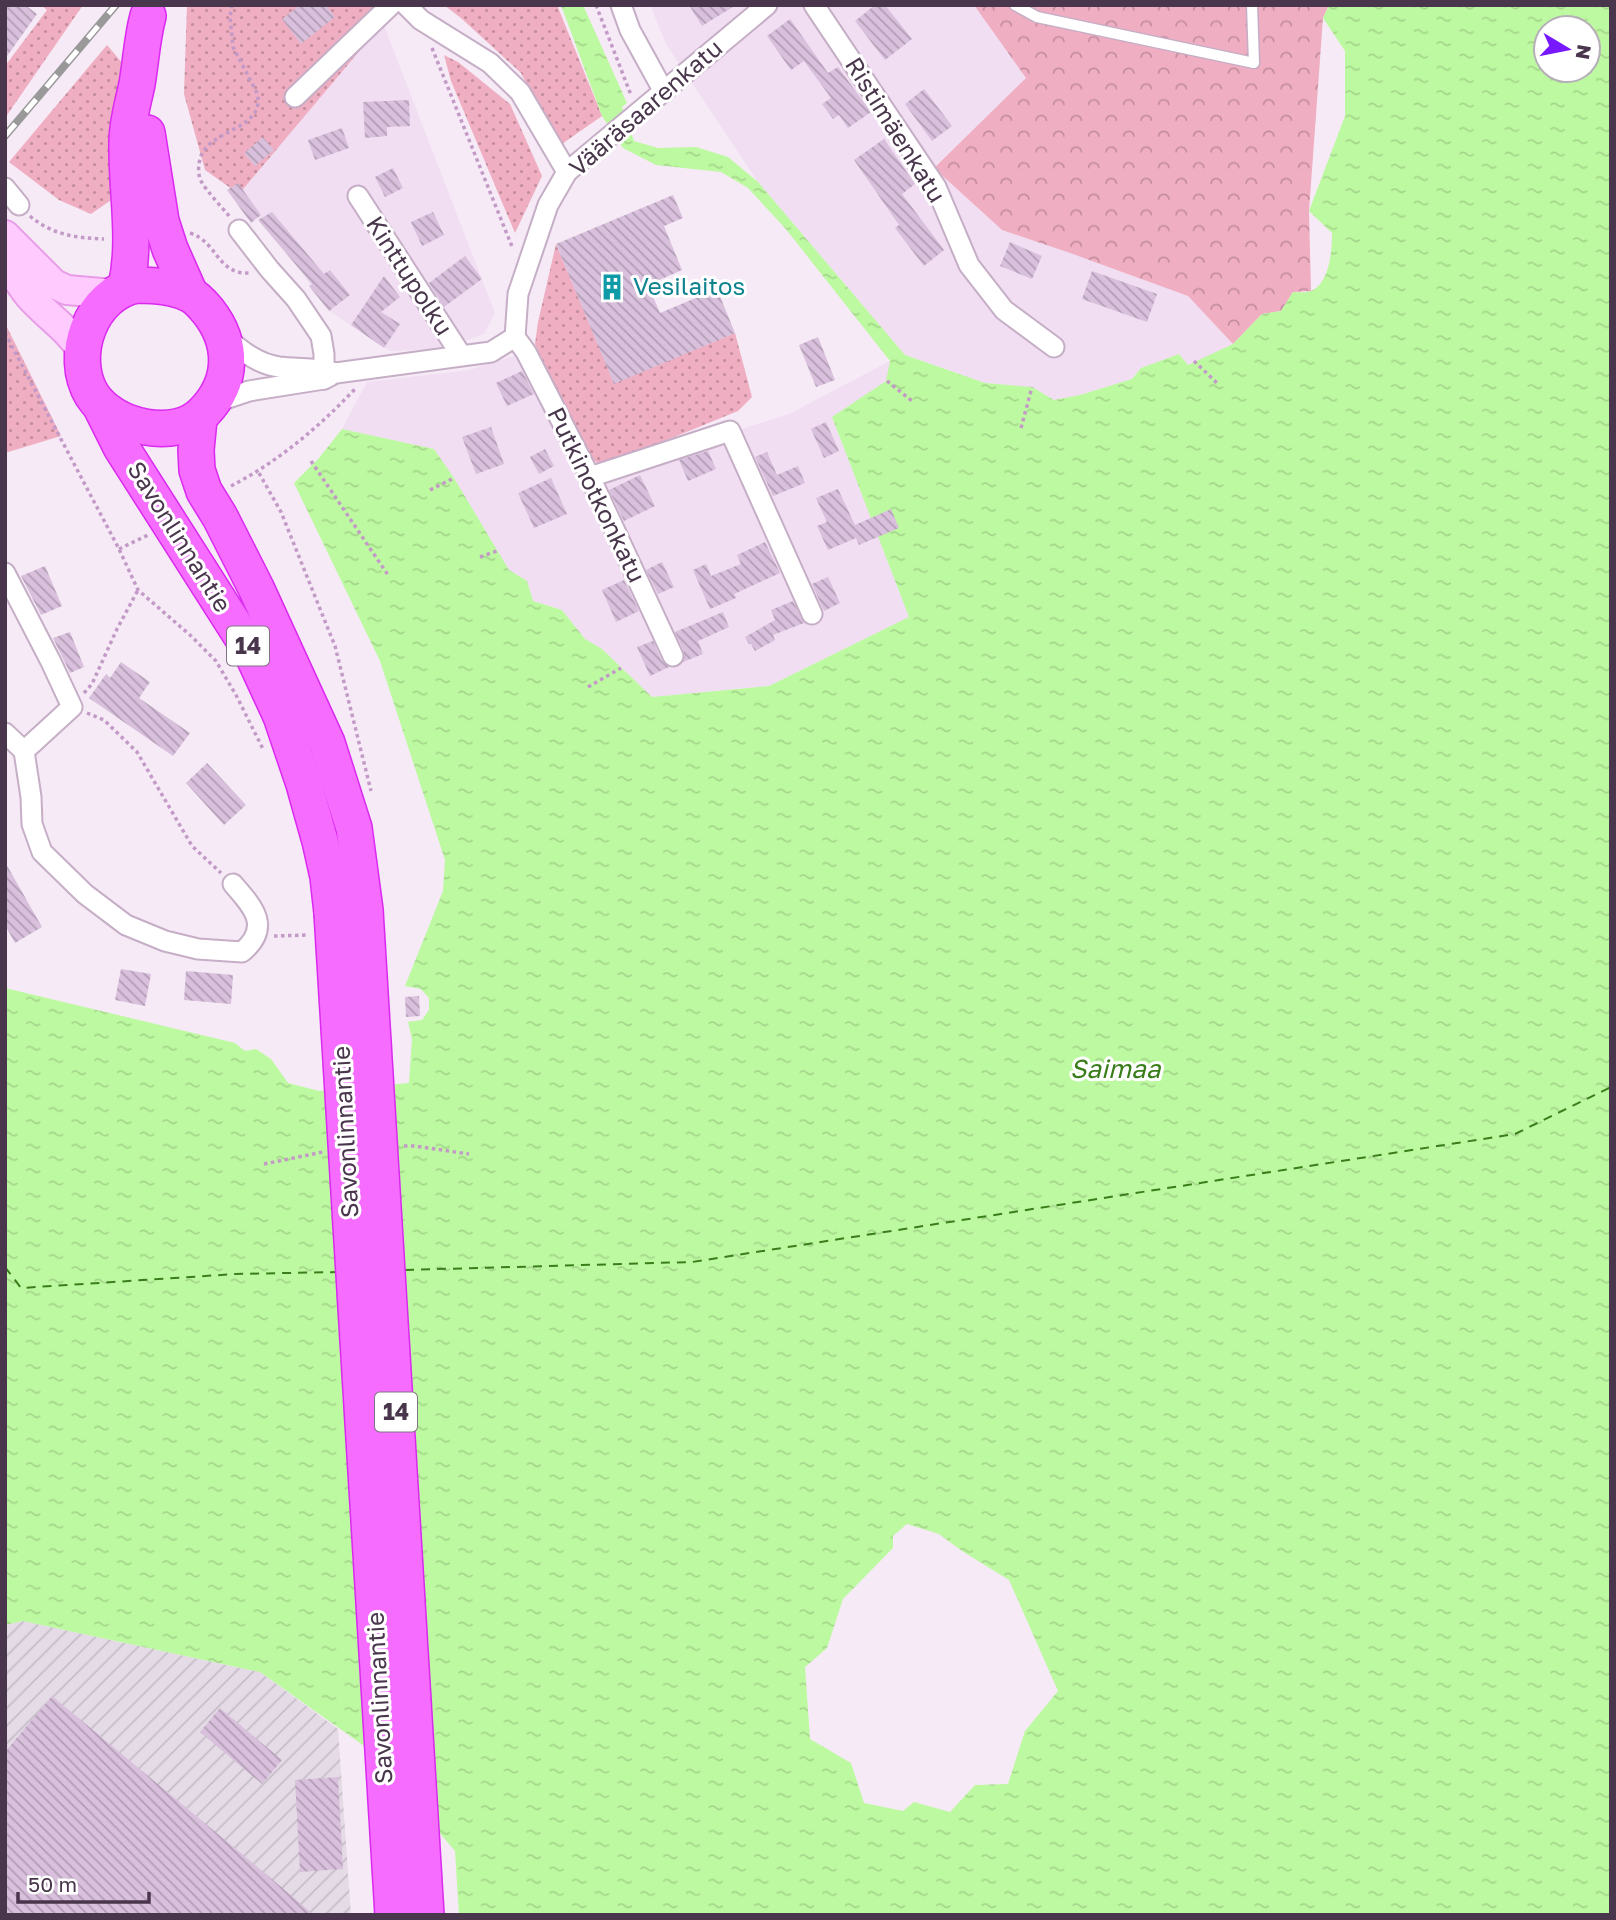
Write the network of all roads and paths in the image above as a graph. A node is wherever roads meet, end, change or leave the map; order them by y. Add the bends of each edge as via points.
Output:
1 (232, 5) edge
2 (391, 5) edge
3 (406, 5) edge
4 (596, 5) edge
5 (621, 5) edge
6 (814, 5) edge
7 (1015, 5) edge
8 (1252, 5) edge
9 (764, 6) edge
10 (148, 16) dead end
11 (421, 20) junction
12 (138, 75) junction
13 (664, 92) junction
14 (295, 97) dead end
15 (633, 110) junction
16 (567, 172) junction
17 (5, 188) edge
18 (358, 196) dead end
19 (19, 205) joint
20 (239, 230) joint
21 (179, 232) dead end
22 (5, 235) edge
23 (113, 239) dead end
24 (515, 252) dead end
25 (5, 257) edge
26 (270, 270) junction
27 (120, 290) junction
28 (190, 294) junction
29 (5, 333) edge
30 (224, 336) junction
31 (515, 337) junction
32 (1055, 347) dead end
33 (83, 352) junction
34 (461, 355) junction
35 (1194, 361) dead end
36 (332, 374) junction
37 (363, 381) dead end
38 (887, 381) dead end
39 (1218, 384) dead end
40 (1032, 387) dead end
41 (912, 401) dead end
42 (100, 405) junction
43 (206, 411) junction
44 (1021, 428) dead end
45 (311, 461) dead end
46 (258, 472) junction
47 (590, 477) junction
48 (454, 478) dead end
49 (229, 487) dead end
50 (430, 490) dead end
51 (154, 532) dead end
52 (119, 549) junction
53 (497, 551) dead end
54 (480, 557) dead end
55 (5, 573) edge
56 (388, 575) dead end
57 (138, 590) junction
58 (812, 614) dead end
59 (673, 656) dead end
60 (621, 668) dead end
61 (588, 687) dead end
62 (72, 707) junction
63 (5, 733) edge
64 (24, 751) junction
65 (266, 758) dead end
66 (372, 794) dead end
67 (233, 884) joint
68 (337, 919) junction
69 (255, 936) junction
70 (393, 1915) edge
71 (426, 1915) edge

1 - 20 path via 233,47 257,93 258,108 206,146 198,164 200,179
2 - 14 street
3 - 11 street
4 - 15 path
5 - 13 street
6 - 32 street, Ristimäenkatu via 936,187 969,265 1004,310
7 - 8 lane via 1037,16 1254,63
9 - 13 street, Vääräsaarenkatu
10 - 12 highway, 14
11 - 16 street via 490,63 520,92
11 - 24 path
12 - 27 highway, 14 via 127,140 132,248 130,268
12 - 28 highway, 14 via 162,221
13 - 15 street, Vääräsaarenkatu
15 - 16 street, Vääräsaarenkatu
16 - 31 street, Vääräsaarenkatu via 548,205 517,293
17 - 19 street
18 - 34 street, Kinttupolku
19 - 23 path via 47,229
20 - 26 street
21 - 26 path via 200,236 231,270
22 - 27 main road via 54,284 67,290
25 - 33 main road via 31,298 68,331
26 - 36 street via 321,336
27 - 28 highway via 162,286
27 - 33 highway, 14 via 93,318
28 - 30 highway, 14
29 - 52 path
30 - 36 street via 260,362
30 - 43 highway, 14 via 226,368
31 - 34 street via 491,352
31 - 47 street, Putkinotkonkatu
33 - 42 highway, 14 via 87,386
34 - 36 street
35 - 39 path
36 - 43 street via 249,391
37 - 46 path via 331,414
38 - 41 path
40 - 44 path
42 - 43 highway via 134,425 155,429 173,429
42 - 68 highway, Savonlinnantie / 14 via 121,447 251,651 281,716 320,841
43 - 68 highway, Savonlinnantie / 14 via 196,450 204,491 256,588 327,743 354,828
45 - 56 path
46 - 49 path
46 - 66 path via 281,512 335,646
47 - 58 street via 730,431
47 - 59 street, Putkinotkonkatu
48 - 50 path
51 - 52 path
52 - 57 path
53 - 54 path
55 - 62 street
57 - 62 path via 92,684
57 - 65 path via 216,661
60 - 61 path
62 - 64 street
62 - 67 path via 104,720 137,752 192,846
63 - 64 street
64 - 69 street via 32,824 42,852 85,894 126,925 165,941 242,952
67 - 69 street via 259,921
68 - 69 path
68 - 70 highway, Savonlinnantie / 14, bridge
68 - 71 highway, Savonlinnantie / 14, bridge

